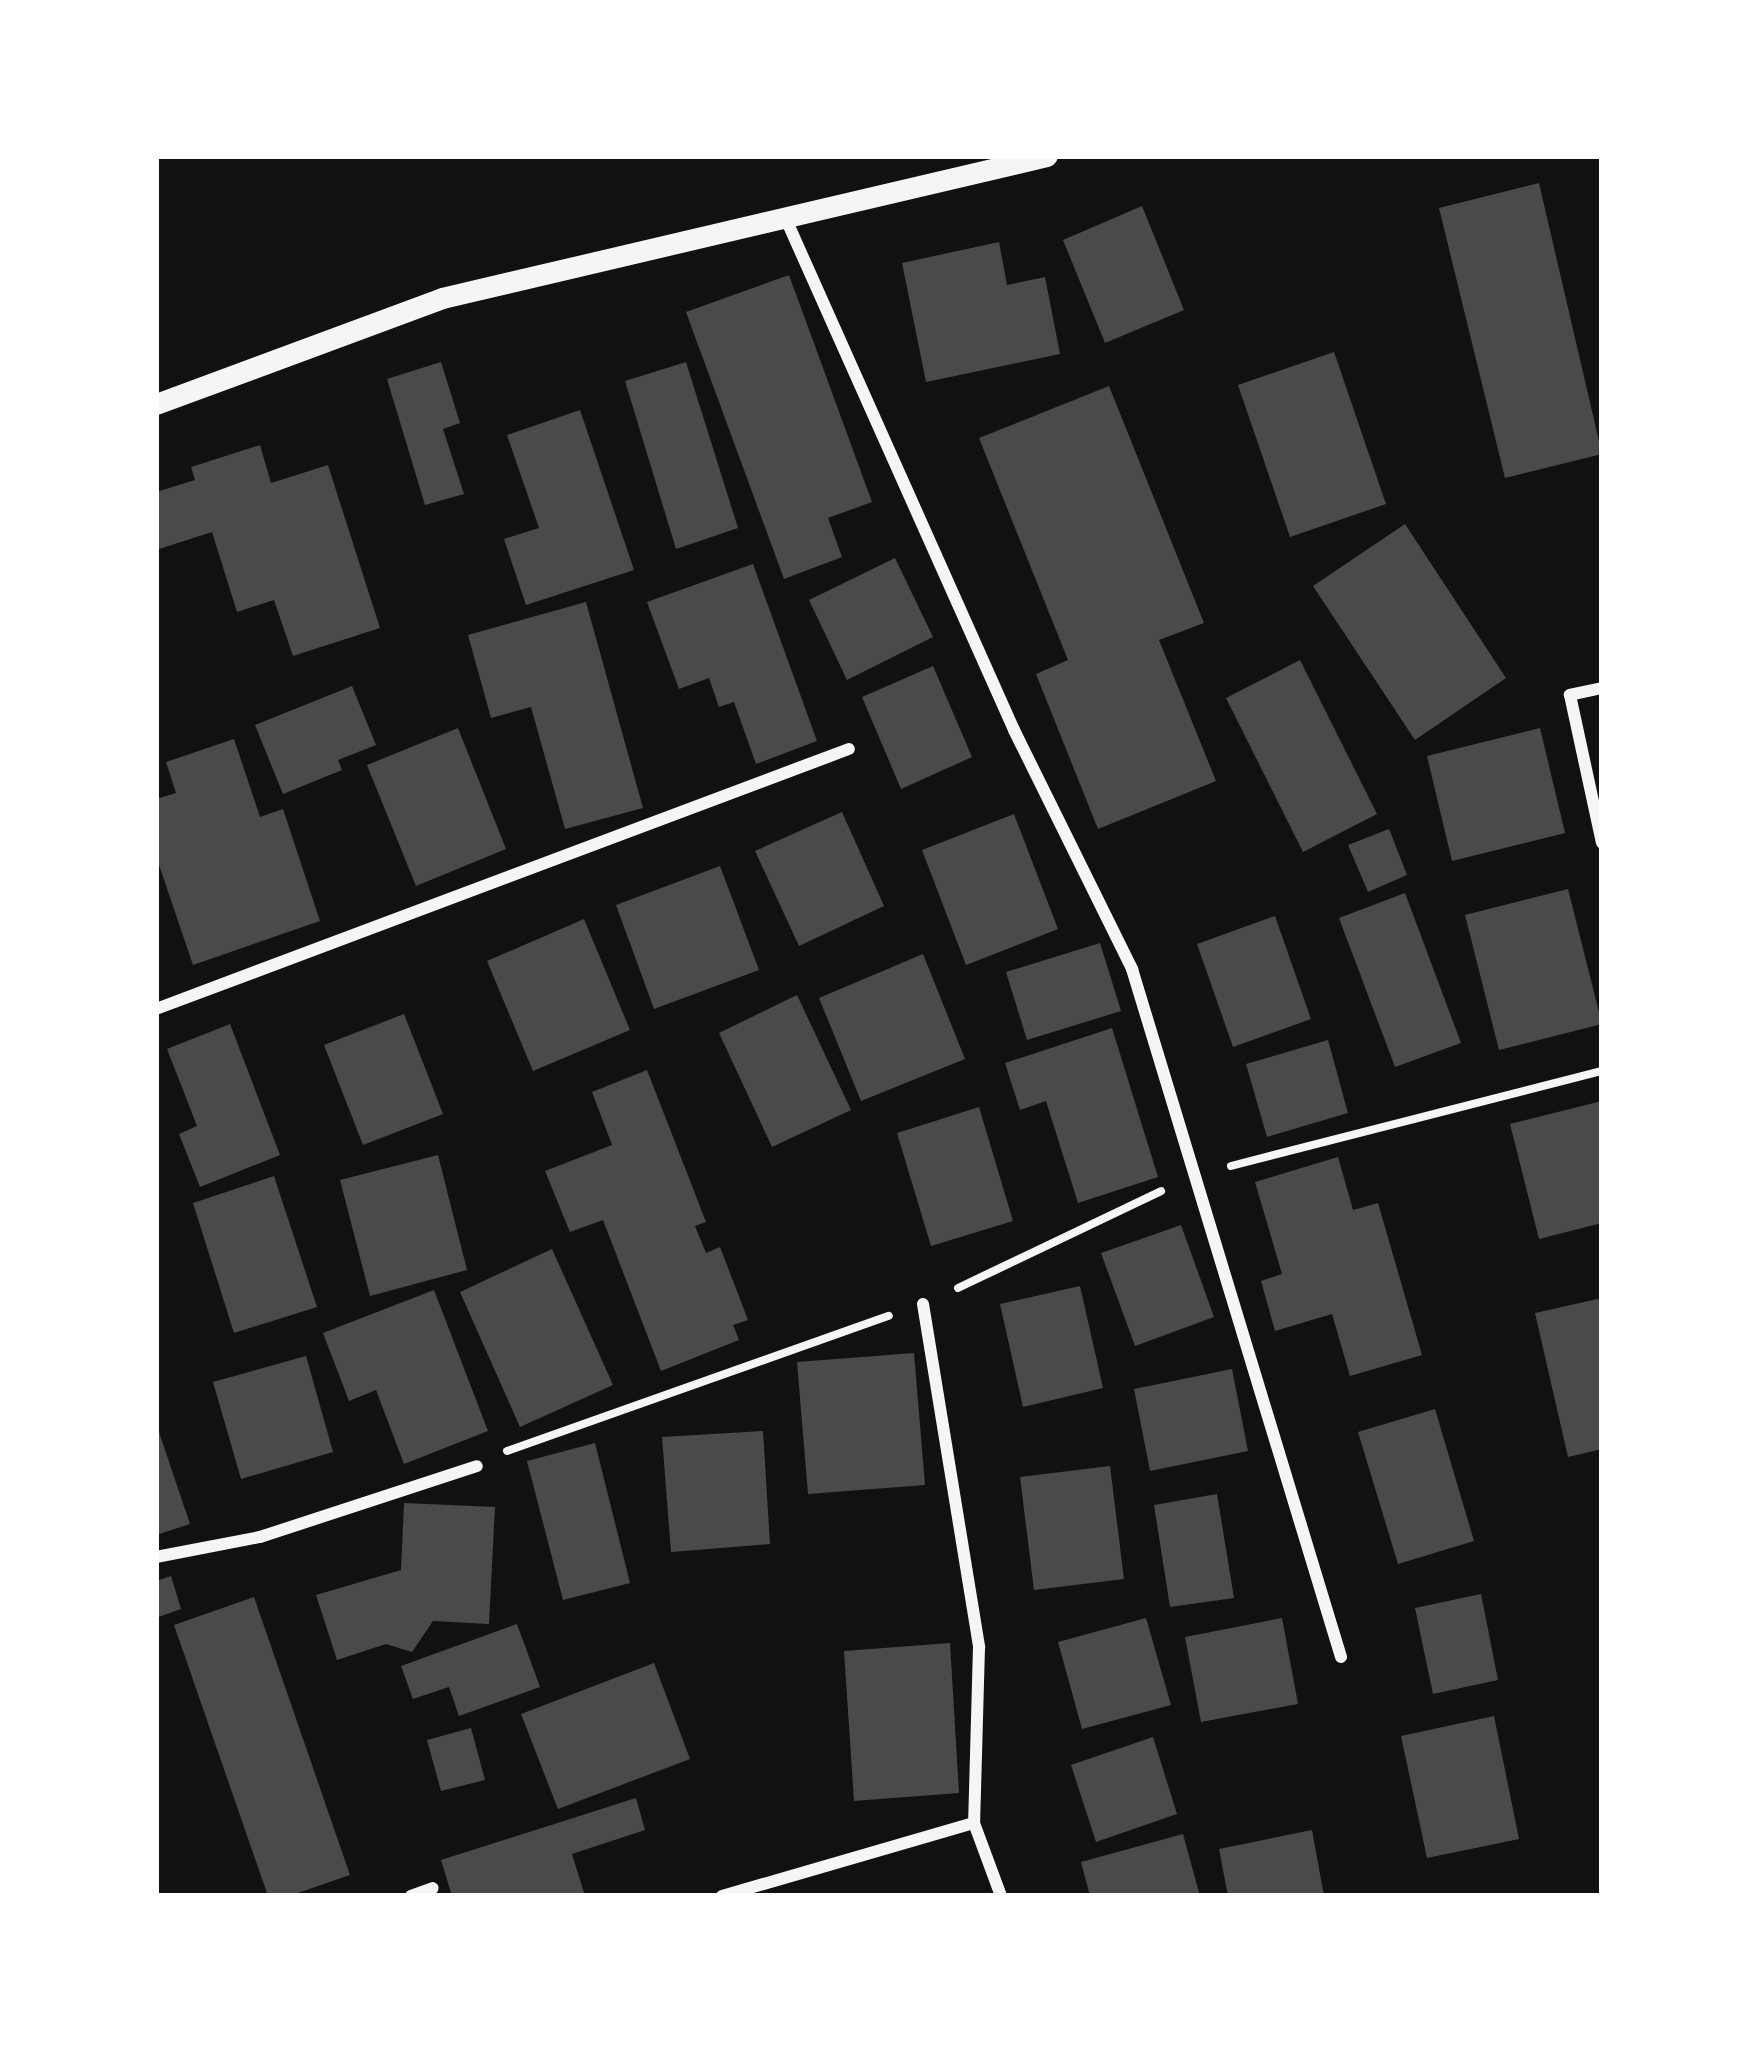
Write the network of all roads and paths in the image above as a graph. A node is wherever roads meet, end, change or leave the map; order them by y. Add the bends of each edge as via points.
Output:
1 (1047, 156) edge
2 (784, 218) junction
3 (156, 404) edge
4 (1602, 688) edge
5 (849, 749) dead end
6 (1602, 843) edge
7 (156, 1009) edge
8 (1602, 1071) edge
9 (1196, 1175) junction
10 (923, 1304) junction
11 (477, 1466) joint
12 (156, 1557) edge
13 (1341, 1657) dead end
14 (974, 1823) junction
15 (433, 1888) dead end
16 (411, 1896) edge
17 (722, 1896) edge
18 (1001, 1896) edge

1 - 2 street
2 - 3 street via 442,298
2 - 9 street via 1014,730 1132,969
4 - 6 street via 1570,695
5 - 7 street
8 - 9 path
9 - 10 path
9 - 13 street
10 - 11 path via 531,1440
10 - 14 street via 979,1647
11 - 12 street via 260,1537
14 - 17 street
14 - 18 street
15 - 16 street

